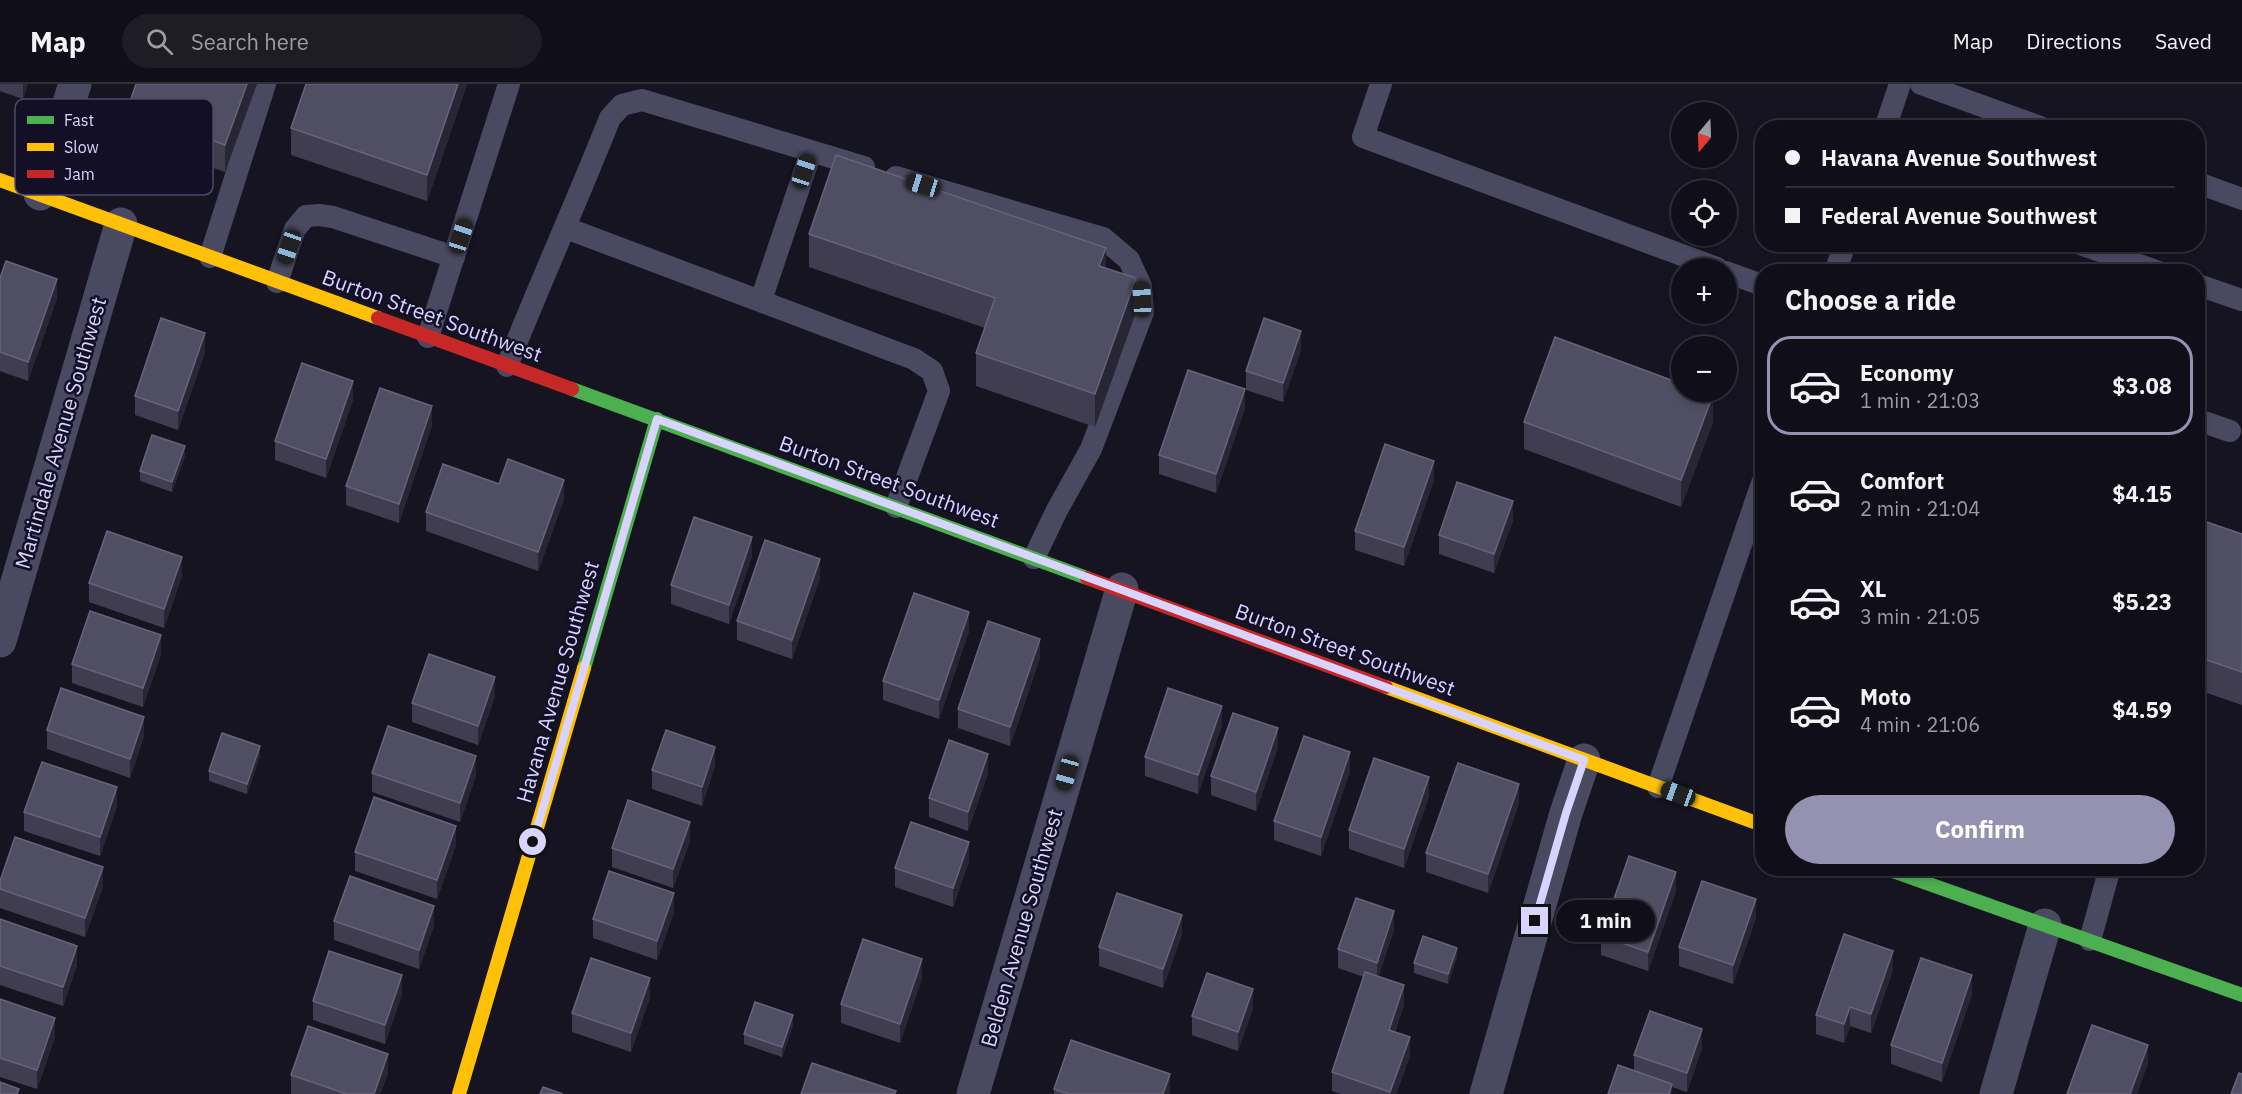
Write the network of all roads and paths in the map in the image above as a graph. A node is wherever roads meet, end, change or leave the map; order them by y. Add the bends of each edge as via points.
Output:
1 (75, 84) edge
2 (266, 84) edge
3 (509, 84) edge
4 (1381, 84) edge
5 (1900, 84) edge
6 (1921, 84) edge
7 (70, 99) edge
8 (1888, 120) edge
9 (2021, 120) edge
10 (811, 152) junction
11 (0, 180) edge
12 (15, 185) edge
13 (2205, 186) edge
14 (43, 195) edge
15 (2242, 199) edge
16 (121, 225) junction
17 (566, 228) junction
18 (2103, 252) edge
19 (210, 257) junction
20 (454, 257) junction
21 (1690, 258) edge
22 (2136, 264) edge
23 (1737, 276) edge
24 (277, 282) junction
25 (1755, 282) edge
26 (2205, 287) edge
27 (761, 300) junction
28 (2242, 300) edge
29 (428, 338) junction
30 (507, 366) junction
31 (657, 419) junction
32 (2205, 422) edge
33 (2229, 431) dead end
34 (1755, 503) edge
35 (897, 507) junction
36 (1034, 558) junction
37 (1122, 589) junction
38 (0, 641) edge
39 (1584, 760) junction
40 (1658, 787) junction
41 (1755, 818) edge
42 (1907, 876) edge
43 (2108, 876) edge
44 (2045, 925) junction
45 (2090, 940) junction
46 (2242, 995) edge
47 (459, 1094) edge
48 (973, 1094) edge
49 (1485, 1094) edge
50 (1996, 1094) edge

1 - 7 street
2 - 19 lane
3 - 20 lane
4 - 21 lane via 1363,137
5 - 8 lane
6 - 9 lane
10 - 17 lane via 642,100 622,105 610,118
10 - 27 lane
10 - 36 lane via 1103,238 1129,261 1141,286 1143,312 1091,449
11 - 12 main road, Burton Street Southwest
13 - 15 lane
14 - 16 main road, Burton Street Southwest
16 - 19 main road, Burton Street Southwest
16 - 38 street, Martindale Avenue Southwest
17 - 27 lane
17 - 30 lane
18 - 22 lane
19 - 24 main road, Burton Street Southwest
20 - 24 lane via 333,217 306,216 295,229
20 - 29 lane
23 - 25 lane
24 - 29 main road, Burton Street Southwest
26 - 28 lane
27 - 35 lane via 914,359 932,371 939,391
29 - 30 main road, Burton Street Southwest
30 - 31 main road, Burton Street Southwest
31 - 35 main road, Burton Street Southwest
31 - 47 main road, Havana Avenue Southwest
32 - 33 lane
34 - 40 lane
35 - 36 main road, Burton Street Southwest
36 - 37 main road, Burton Street Southwest
37 - 39 main road, Burton Street Southwest
37 - 48 street, Belden Avenue Southwest
39 - 40 main road, Burton Street Southwest
39 - 49 street
40 - 41 main road, Burton Street Southwest
42 - 44 main road
43 - 45 lane
44 - 45 main road
44 - 50 street
45 - 46 main road

